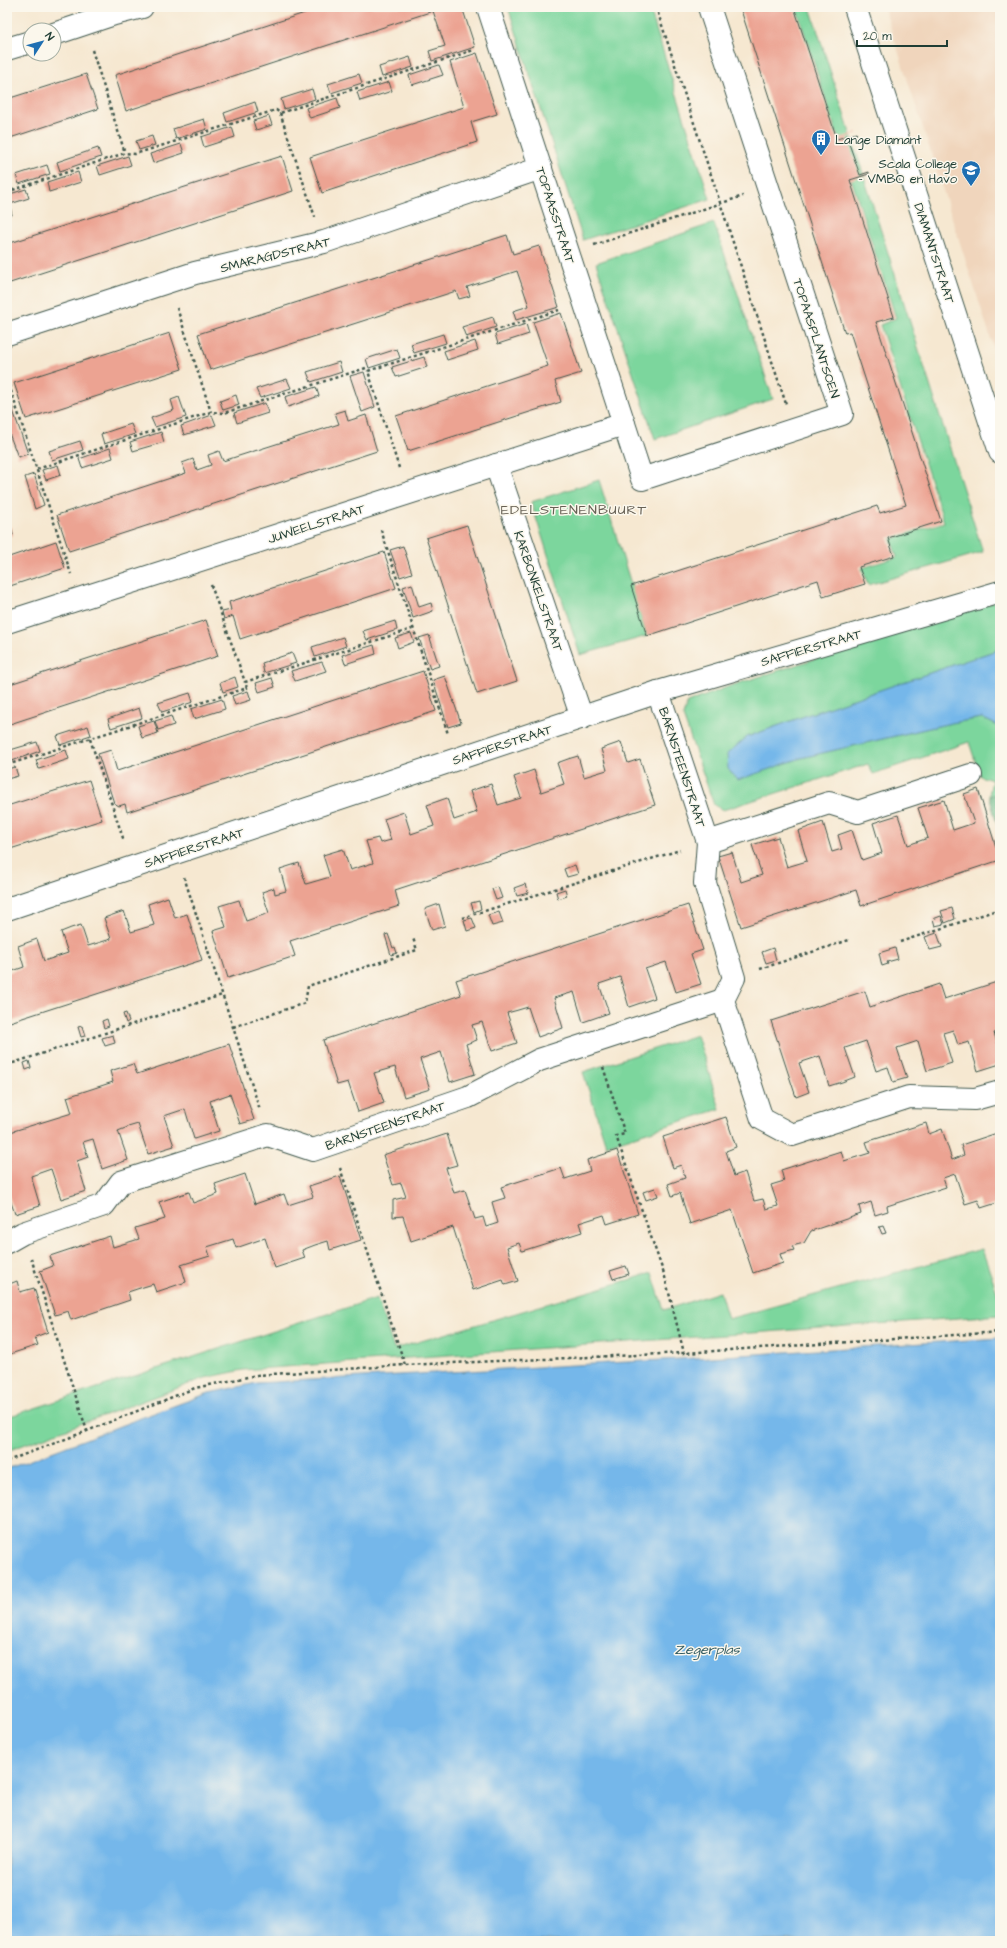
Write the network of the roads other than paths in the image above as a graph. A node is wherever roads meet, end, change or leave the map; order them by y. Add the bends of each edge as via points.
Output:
1 (142, 7) edge
2 (488, 7) edge
3 (709, 7) edge
4 (855, 7) edge
5 (62, 31) edge
6 (22, 44) edge
7 (7, 49) edge
8 (541, 168) junction
9 (7, 334) edge
10 (992, 401) edge
11 (624, 424) junction
12 (1000, 452) edge
13 (496, 465) junction
14 (1000, 592) edge
15 (7, 622) edge
16 (658, 692) junction
17 (582, 718) junction
18 (972, 776) dead end
19 (708, 842) junction
20 (7, 909) edge
21 (723, 1000) junction
22 (1000, 1092) edge
23 (15, 1238) edge

1 - 5 street
2 - 8 street, TOPAASSTRAAT
3 - 11 street, TOPAASPLANTSOEN via 842,414 642,479
4 - 10 street, DIAMANTSTRAAT
6 - 7 street
8 - 9 street, SMARAGDSTRAAT via 324,242 195,274
8 - 11 street, TOPAASSTRAAT
10 - 12 street, DIAMANTSTRAAT
11 - 13 street, JUWEELSTRAAT
13 - 15 street, JUWEELSTRAAT
13 - 17 street, KARBONKELSTRAAT
14 - 16 street, SAFFIERSTRAAT
16 - 17 street, SAFFIERSTRAAT
16 - 19 street, BARNSTEENSTRAAT
17 - 20 street, SAFFIERSTRAAT
18 - 19 street, BARNSTEENSTRAAT via 858,812 829,803
19 - 21 street, BARNSTEENSTRAAT via 705,883 734,978
21 - 22 street via 762,1119 792,1135 909,1097 975,1099
21 - 23 street, BARNSTEENSTRAAT via 539,1060 468,1097 313,1150 268,1135 121,1182 104,1205

